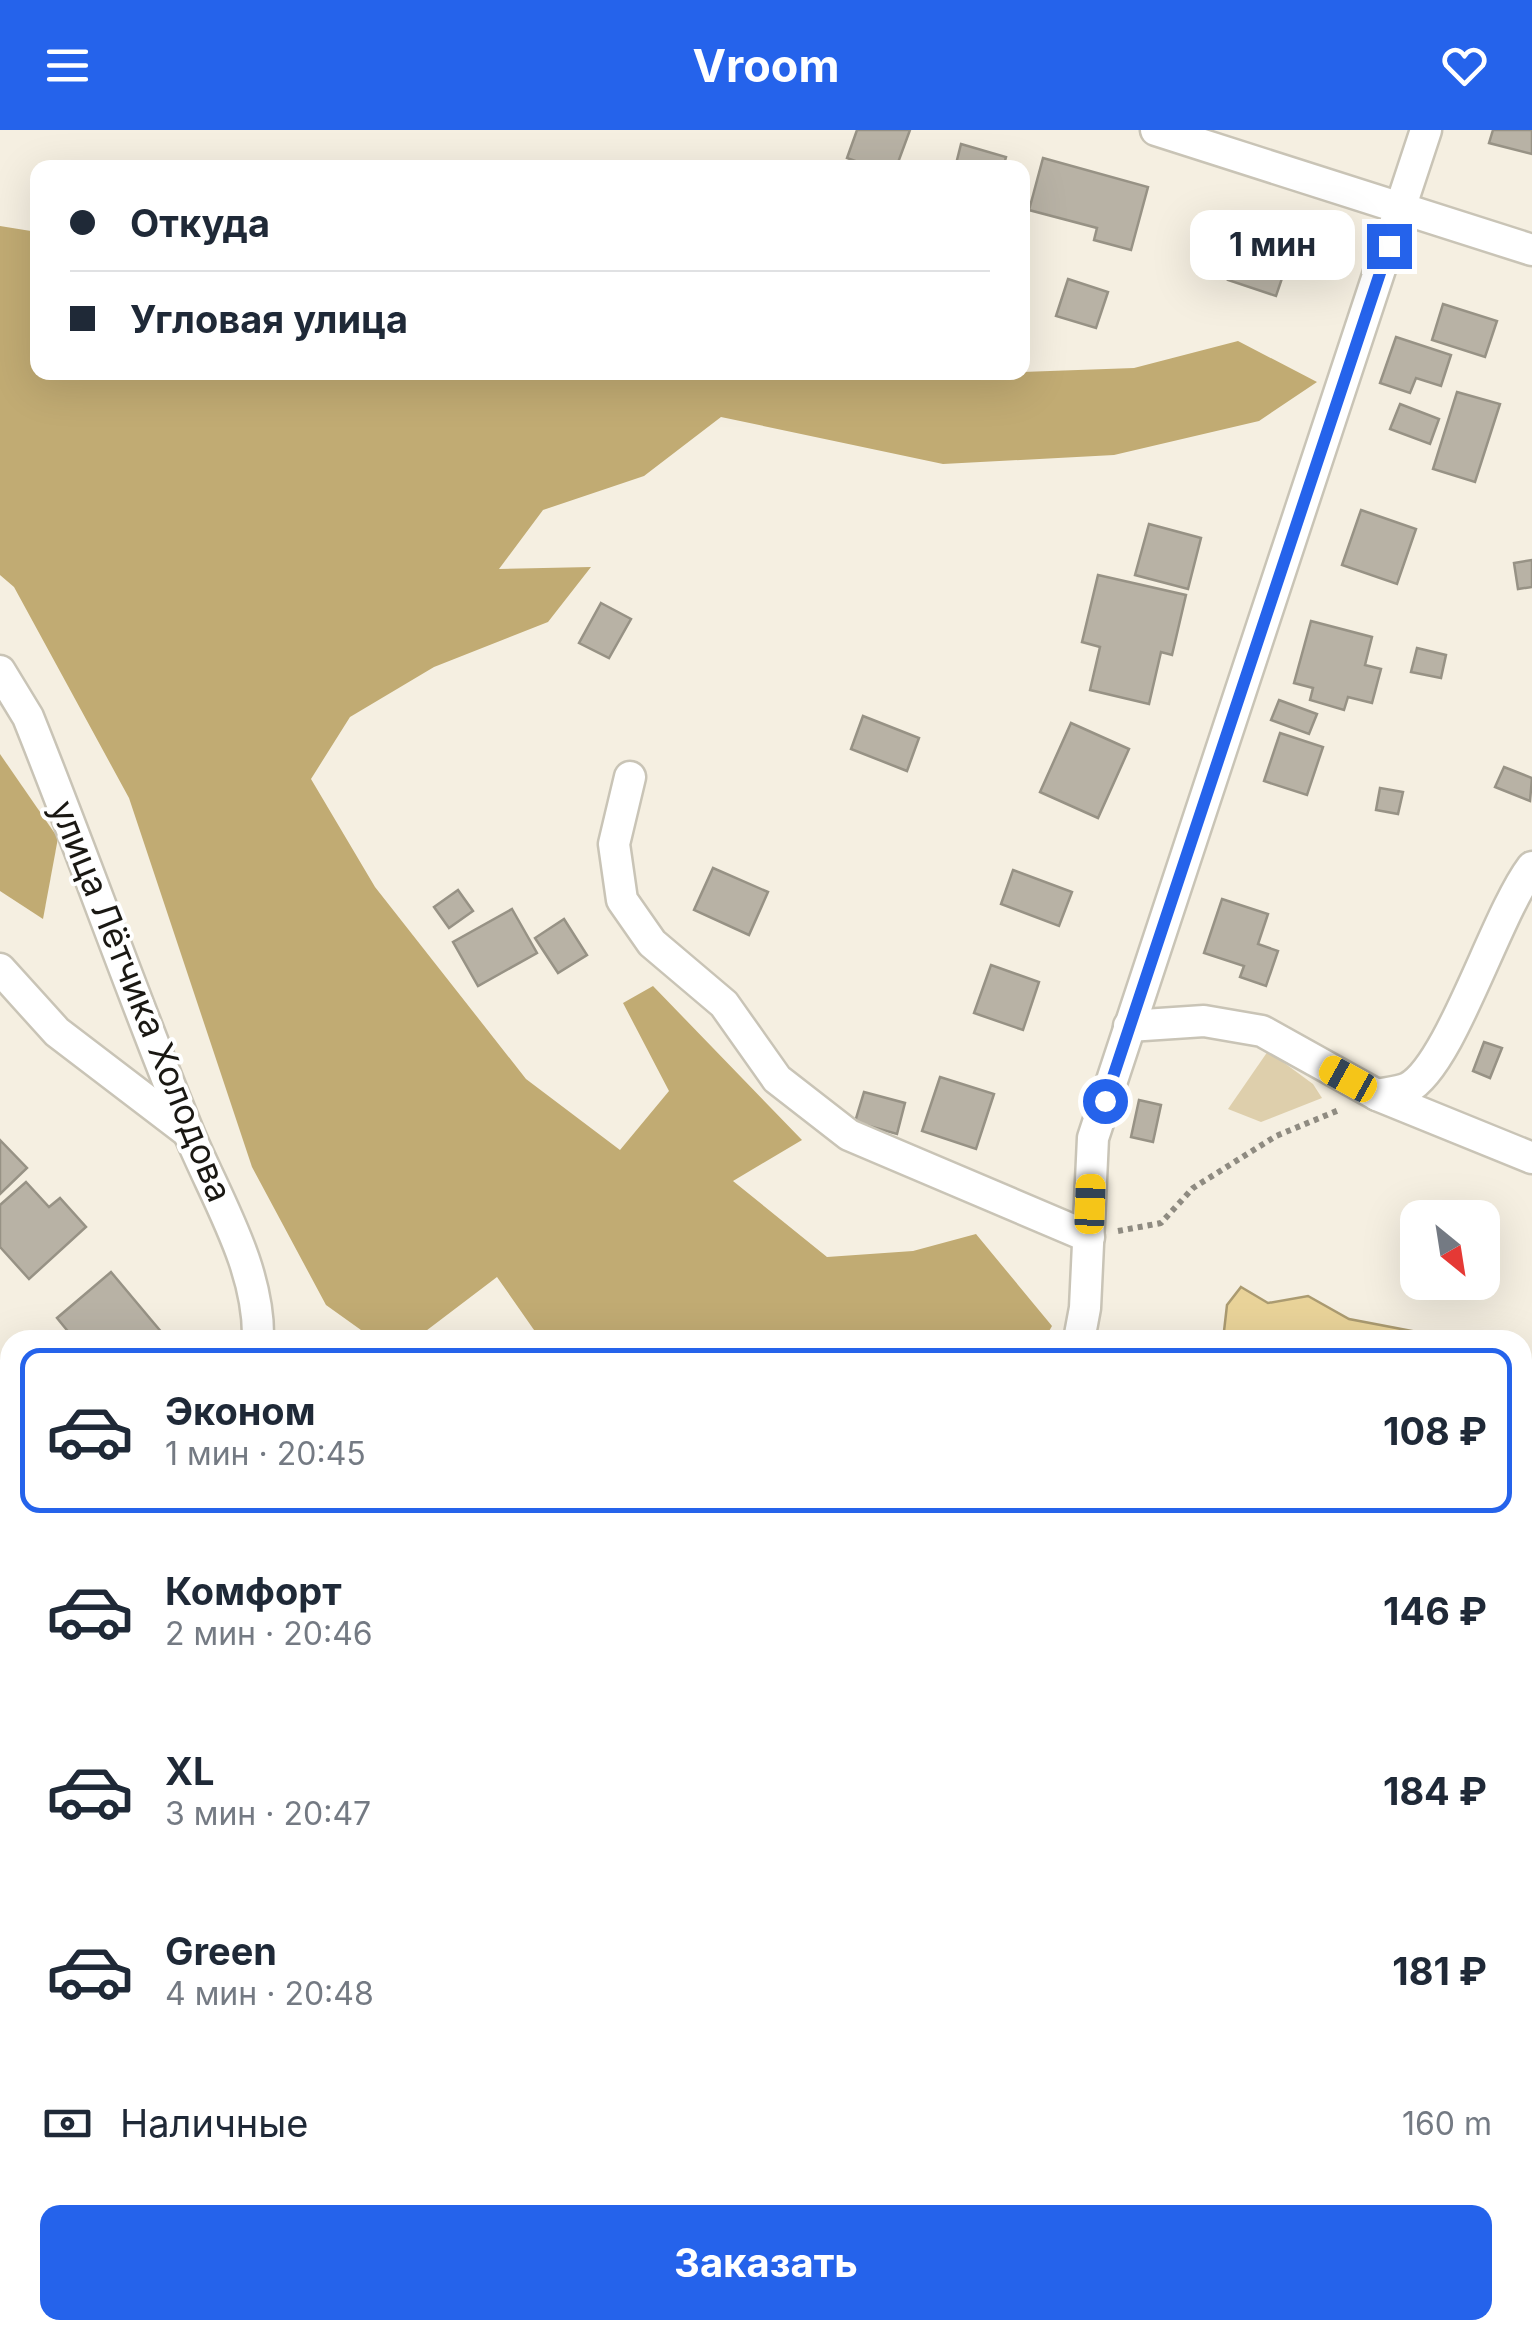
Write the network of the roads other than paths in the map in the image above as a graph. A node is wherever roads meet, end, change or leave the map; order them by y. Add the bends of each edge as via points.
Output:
1 (1156, 130) edge
2 (1426, 130) edge
3 (1401, 209) junction
4 (1532, 250) edge
5 (0, 671) edge
6 (630, 778) dead end
7 (1532, 867) edge
8 (0, 969) edge
9 (1129, 1026) junction
10 (1378, 1095) junction
11 (188, 1132) junction
12 (1532, 1158) edge
13 (1089, 1237) junction
14 (258, 1330) edge
15 (1080, 1330) edge

1 - 3 street
2 - 3 street
3 - 4 street
3 - 9 street
5 - 11 street, улица Лётчика Холодова via 28,717
6 - 13 street via 614,844 622,900 652,943 724,1004 777,1079 849,1135
7 - 10 street via 1486,949 1444,1047 1409,1088
8 - 11 street via 57,1032
9 - 10 street via 1204,1021 1262,1030
9 - 13 street via 1093,1138
10 - 12 street
11 - 14 street, улица Лётчика Холодова via 240,1254
13 - 15 street

